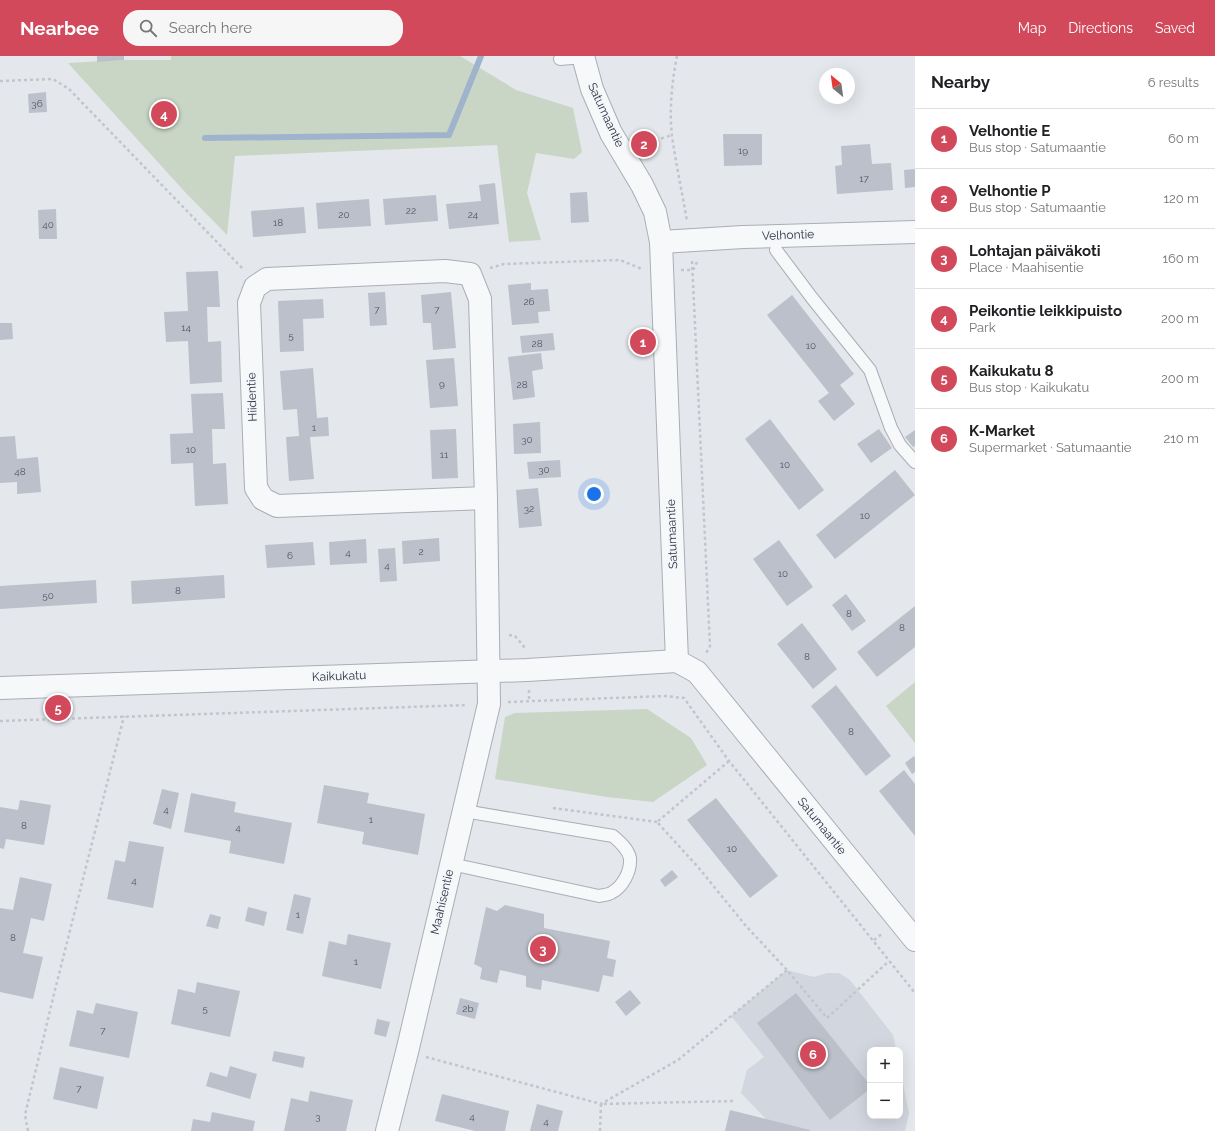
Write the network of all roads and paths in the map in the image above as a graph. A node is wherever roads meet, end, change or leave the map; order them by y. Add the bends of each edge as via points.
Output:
1 (583, 56) edge
2 (677, 56) edge
3 (560, 59) dead end
4 (0, 81) edge
5 (672, 135) junction
6 (644, 144) dead end
7 (915, 232) edge
8 (690, 240) junction
9 (661, 242) junction
10 (776, 250) dead end
11 (693, 270) junction
12 (662, 271) junction
13 (470, 274) junction
14 (255, 287) junction
15 (915, 462) edge
16 (486, 498) junction
17 (677, 660) junction
18 (489, 671) junction
19 (697, 672) junction
20 (0, 688) edge
21 (684, 698) junction
22 (489, 704) junction
23 (124, 716) junction
24 (0, 721) edge
25 (728, 761) junction
26 (551, 808) dead end
27 (464, 810) junction
28 (657, 822) junction
29 (451, 864) junction
30 (915, 940) edge
31 (889, 961) junction
32 (787, 970) junction
33 (915, 993) edge
34 (407, 1052) junction
35 (734, 1101) dead end
36 (601, 1104) junction
37 (28, 1131) edge
38 (387, 1131) edge
39 (600, 1131) edge

1 - 3 lane
1 - 9 street, Satumaantie via 592,88 611,133 655,212
2 - 5 path via 671,105
4 - 14 path via 54,79 69,89 242,268
5 - 6 path
5 - 8 path
7 - 8 street, Velhontie via 743,236
8 - 9 street, Velhontie
8 - 11 path
9 - 12 street, Satumaantie
10 - 15 lane via 870,370 890,428 900,445
11 - 12 path
11 - 19 path via 710,646
12 - 13 path via 640,269 620,260 504,264
12 - 17 street, Satumaantie
13 - 14 street via 445,271 267,279
13 - 16 street, Maahisentie via 480,299
14 - 16 street, Hiidentie via 249,303 256,488 263,499 277,506
16 - 18 street, Maahisentie
17 - 18 street, Kaikukatu
17 - 19 street, Satumaantie
18 - 20 street, Kaikukatu
18 - 22 street, Maahisentie
19 - 21 path
19 - 30 street, Satumaantie
21 - 22 path
21 - 25 path
22 - 23 path
22 - 27 street, Maahisentie
23 - 24 path
23 - 37 path via 25,1115
25 - 28 path
25 - 31 path
26 - 28 path
27 - 29 street, Maahisentie
27 - 29 lane via 613,836 622,844 630,858 628,871 624,883 612,892 599,896
28 - 32 path
29 - 34 street, Maahisentie
31 - 32 path via 827,1018
31 - 33 path
32 - 36 path via 678,1060
34 - 36 path
34 - 38 street, Maahisentie
35 - 36 path
36 - 39 path

